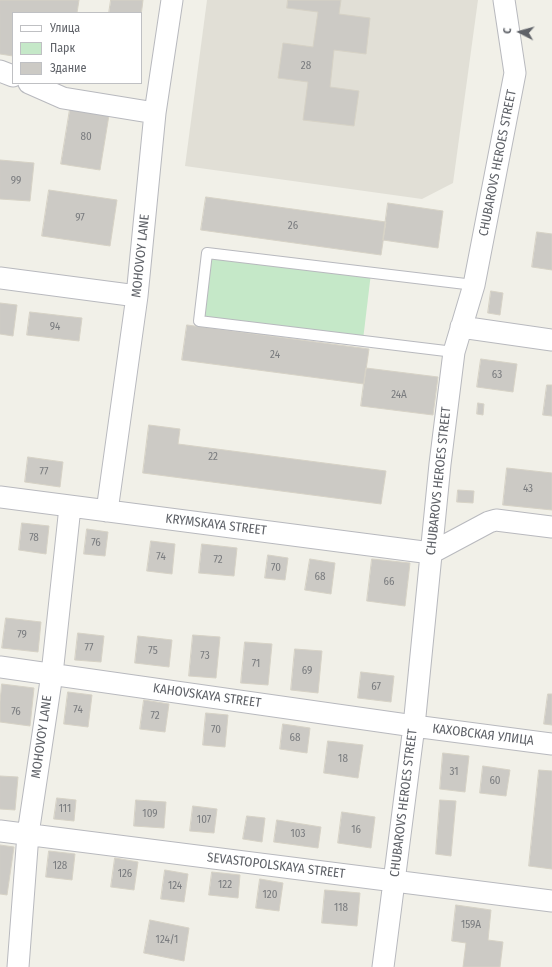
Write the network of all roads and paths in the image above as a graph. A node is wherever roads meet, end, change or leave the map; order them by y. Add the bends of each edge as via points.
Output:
1 (172, 0) edge
2 (504, 0) edge
3 (0, 71) edge
4 (12, 76) edge
5 (31, 84) edge
6 (155, 113) junction
7 (0, 278) edge
8 (474, 285) junction
9 (137, 296) junction
10 (461, 327) junction
11 (552, 340) edge
12 (454, 352) junction
13 (0, 497) edge
14 (70, 507) junction
15 (107, 511) junction
16 (552, 527) edge
17 (431, 553) junction
18 (0, 667) edge
19 (52, 674) junction
20 (414, 726) junction
21 (552, 744) edge
22 (0, 831) edge
23 (28, 834) junction
24 (394, 880) junction
25 (552, 901) edge
26 (18, 967) edge
27 (383, 967) edge

1 - 6 street, MOHOVOY LANE
2 - 8 street, CHUBAROVS HEROES STREET via 515,74
3 - 4 street
5 - 6 street via 63,98
6 - 9 street, MOHOVOY LANE
7 - 9 street
8 - 10 street, CHUBAROVS HEROES STREET
8 - 12 lane via 207,253 199,321
9 - 15 street, MOHOVOY LANE
10 - 11 street
10 - 12 street, CHUBAROVS HEROES STREET
12 - 17 street, CHUBAROVS HEROES STREET
13 - 14 street, KRYMSKAYA STREET
14 - 15 street, KRYMSKAYA STREET
14 - 19 street, MOHOVOY LANE
15 - 17 street, KRYMSKAYA STREET
16 - 17 street via 496,520
17 - 20 street, CHUBAROVS HEROES STREET
18 - 19 street, KAHOVSKAYA STREET
19 - 20 street, KAHOVSKAYA STREET
19 - 23 street, MOHOVOY LANE
20 - 21 street, КАХОВСКАЯ УЛИЦА
20 - 24 street, CHUBAROVS HEROES STREET
22 - 23 street, SEVASTOPOLSKAYA STREET
23 - 24 street, SEVASTOPOLSKAYA STREET
23 - 26 street, MOHOVOY LANE
24 - 25 street, SEVASTOPOLSKAYA STREET
24 - 27 street, CHUBAROVS HEROES STREET

